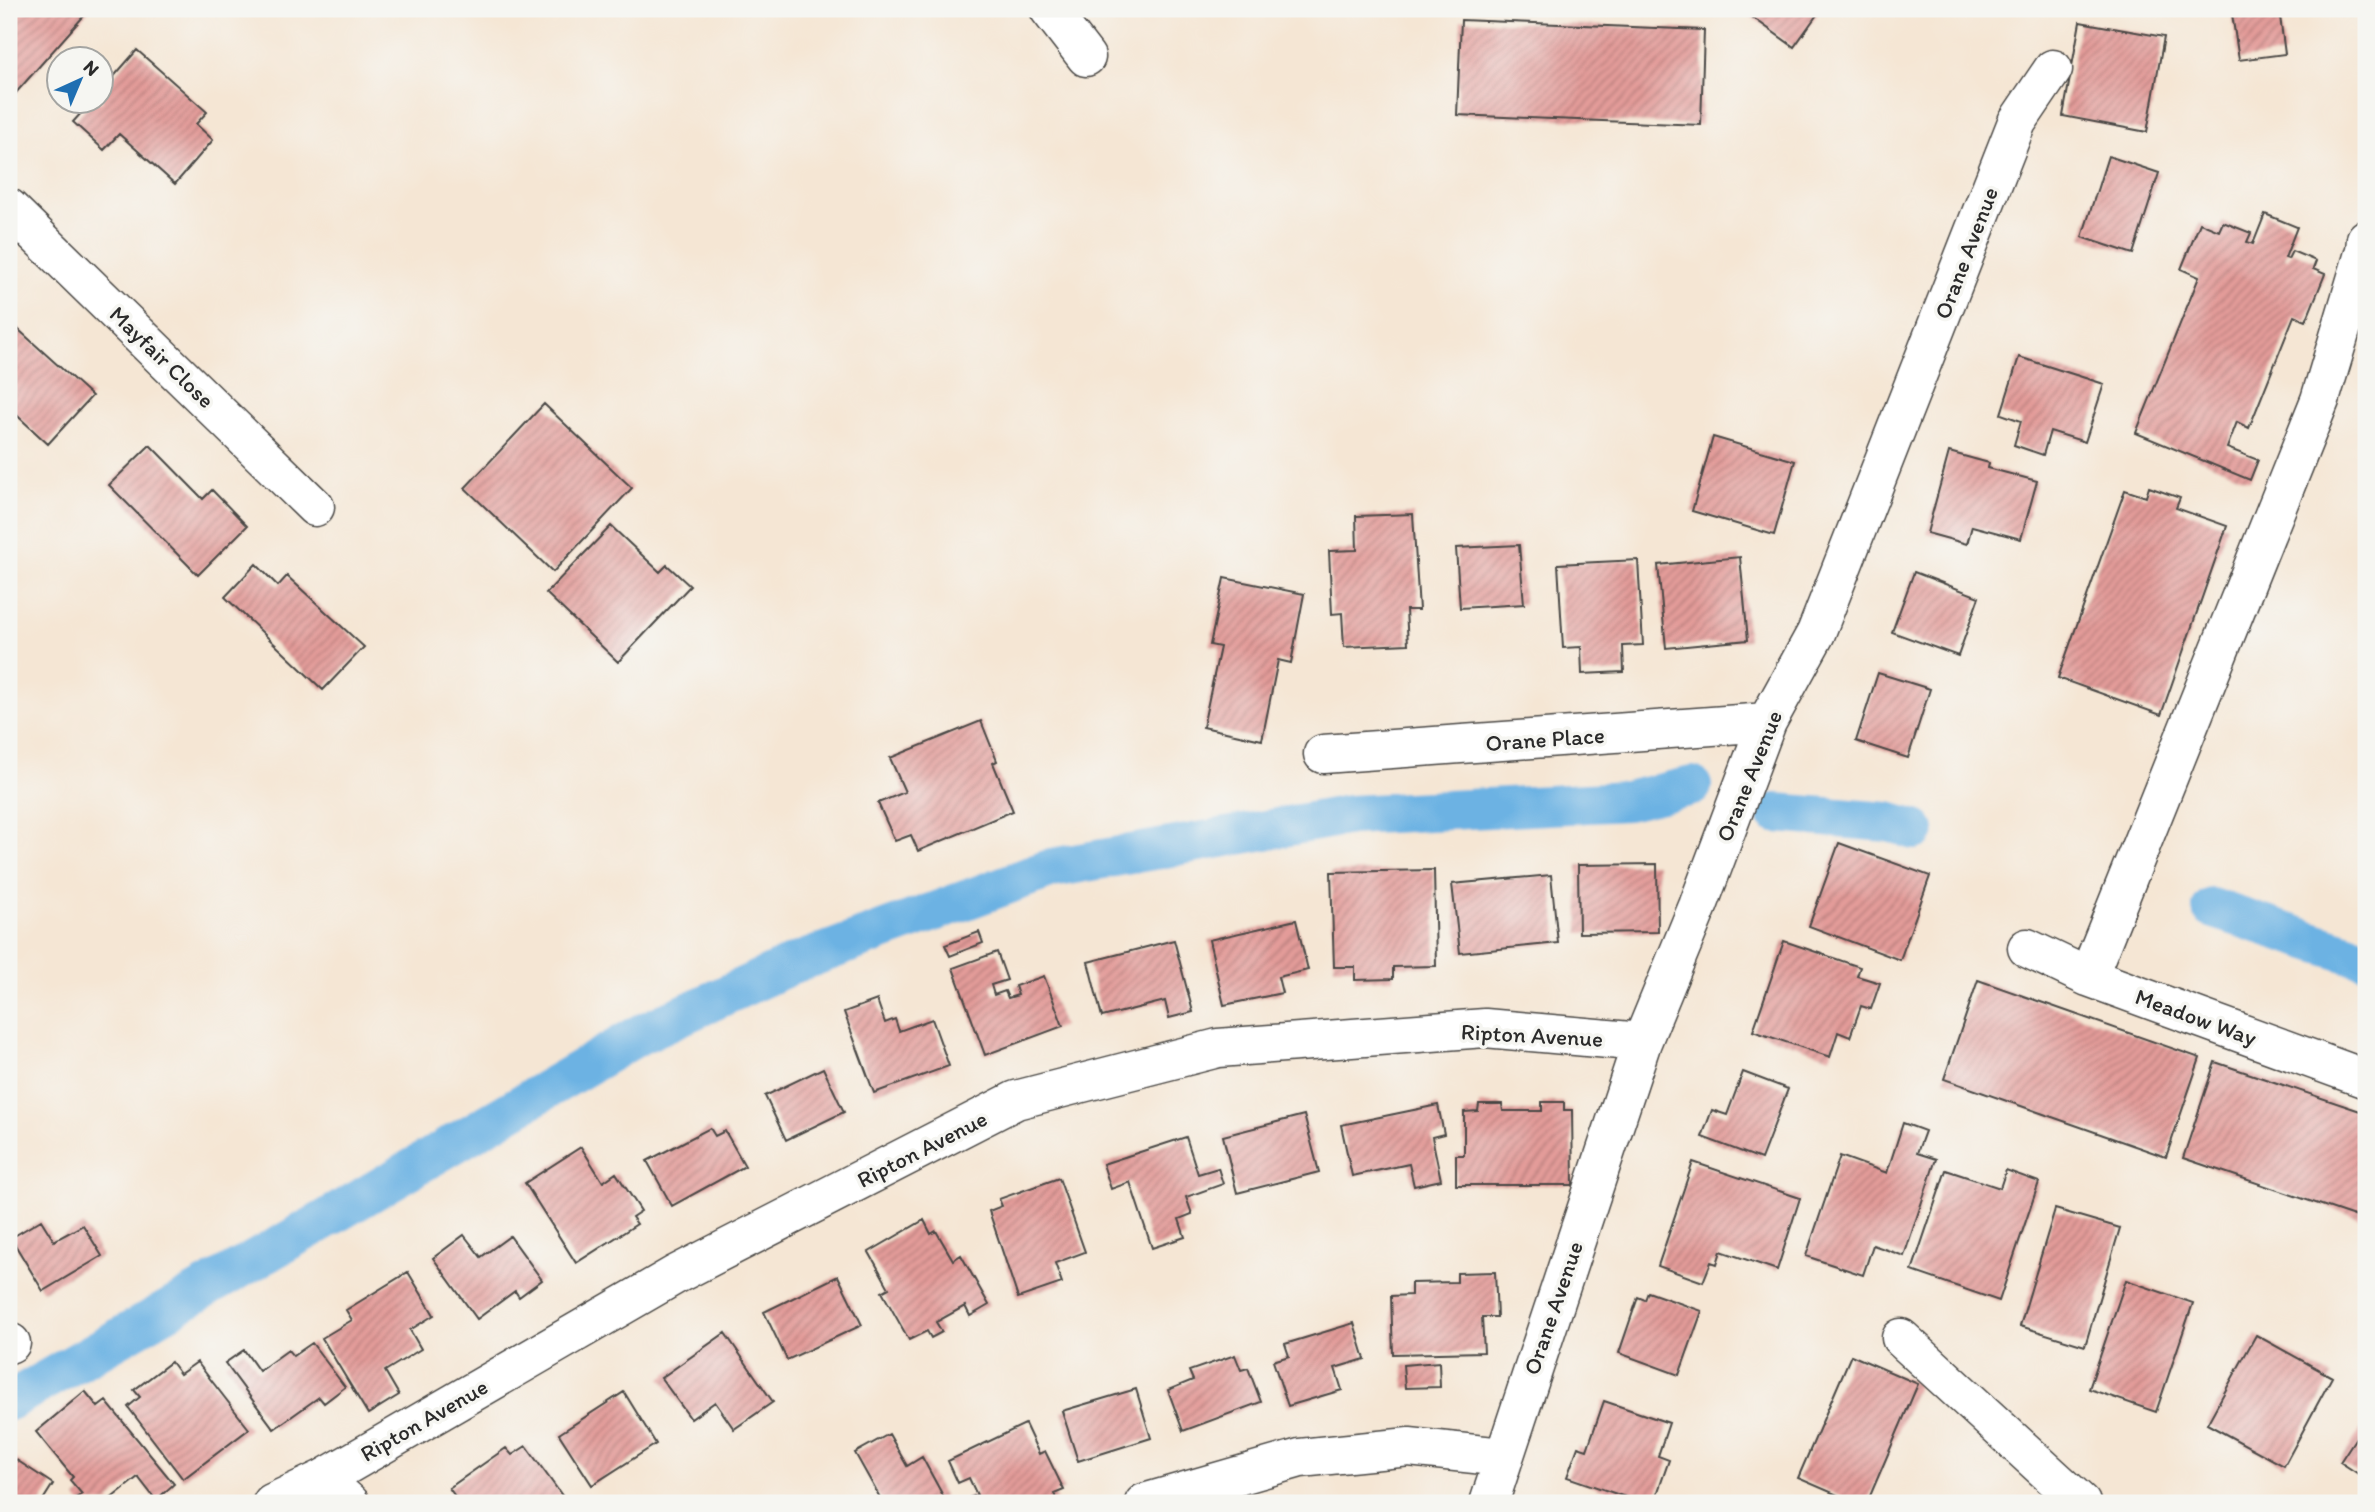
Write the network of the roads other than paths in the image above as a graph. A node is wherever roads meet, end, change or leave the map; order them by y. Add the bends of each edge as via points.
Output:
1 (1049, 9) edge
2 (1086, 57) dead end
3 (2053, 69) dead end
4 (9, 208) edge
5 (2366, 239) edge
6 (315, 507) dead end
7 (1767, 722) junction
8 (1323, 754) dead end
9 (2027, 948) dead end
10 (2088, 977) junction
11 (1642, 1042) junction
12 (2366, 1079) edge
13 (1901, 1338) dead end
14 (1503, 1457) junction
15 (336, 1491) edge
16 (272, 1503) edge
17 (1144, 1503) edge
18 (1489, 1503) edge
19 (2081, 1503) edge

1 - 2 street
3 - 7 street, Orane Avenue via 2017,122 1816,633
4 - 6 street, Mayfair Close
5 - 10 street via 2320,400
7 - 8 street, Orane Place
7 - 11 street, Orane Avenue
9 - 10 street, Meadow Way
10 - 12 street, Meadow Way
11 - 14 street, Orane Avenue
11 - 15 street, Ripton Avenue via 1485,1028 1218,1048 1016,1100 675,1275
13 - 19 street
14 - 17 street via 1409,1447 1300,1458
14 - 18 street, Orane Avenue
15 - 16 street, Ripton Avenue

